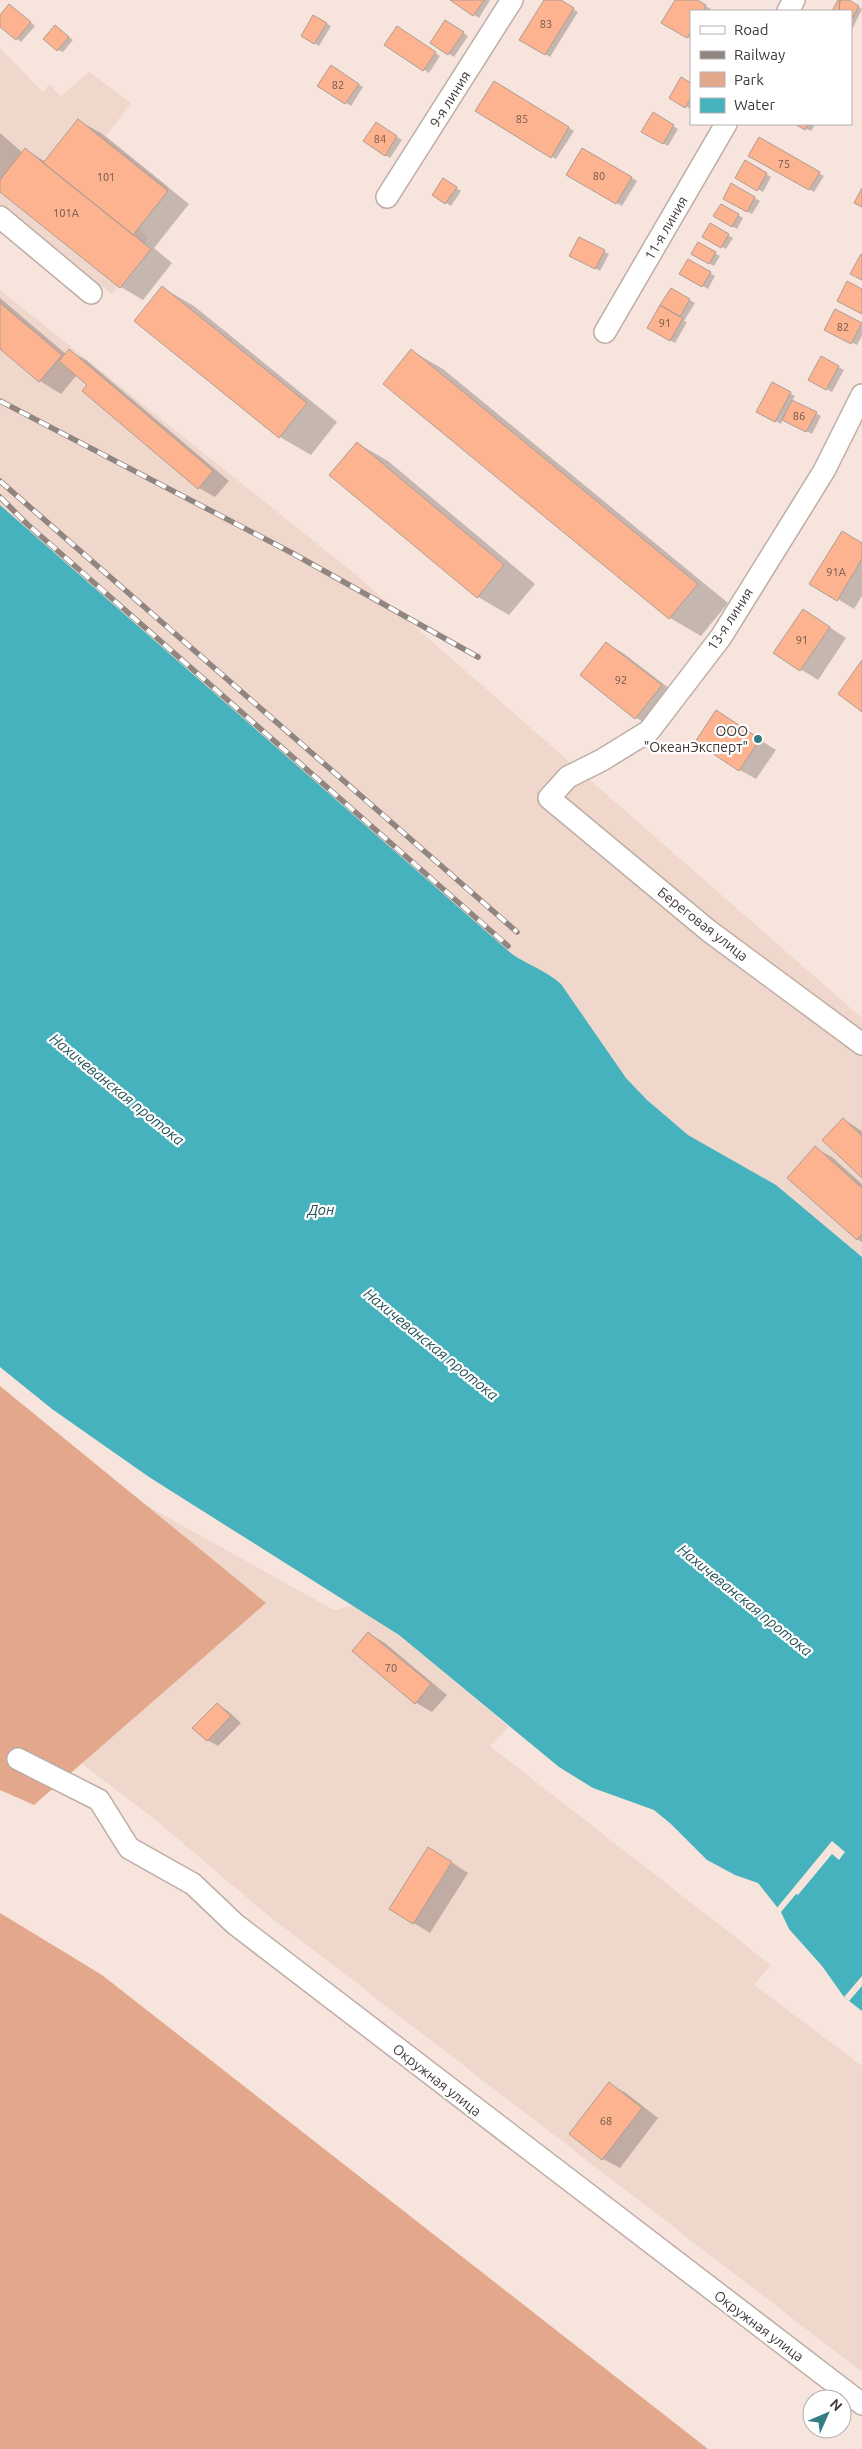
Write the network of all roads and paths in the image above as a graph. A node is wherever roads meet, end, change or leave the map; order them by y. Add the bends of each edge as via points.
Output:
1 (512, 0) edge
2 (725, 125) edge
3 (387, 197) dead end
4 (0, 217) edge
5 (91, 293) dead end
6 (605, 332) dead end
7 (862, 395) edge
8 (549, 798) joint
9 (862, 1044) edge
10 (18, 1758) dead end
11 (862, 2404) edge

1 - 3 street, 9-я линия
2 - 6 street, 11-я линия
4 - 5 street
7 - 8 street, 13-я линия via 824,471 726,629 649,731 568,777
8 - 9 street, Береговая улица via 709,931
10 - 11 street, Окружная улица via 99,1800 129,1848 193,1884 243,1930

